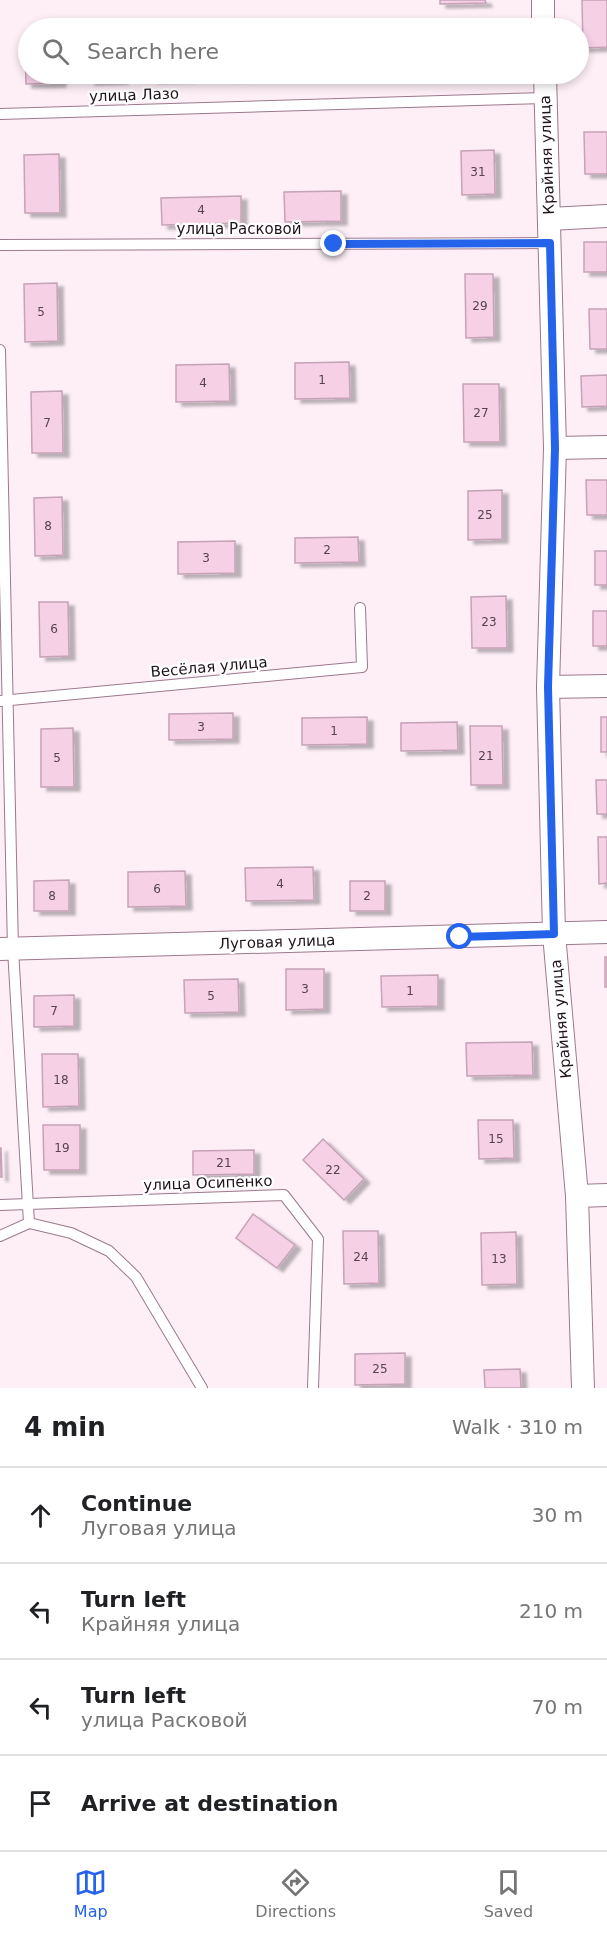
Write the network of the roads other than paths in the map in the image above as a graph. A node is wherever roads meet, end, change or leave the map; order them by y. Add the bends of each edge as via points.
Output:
1 (543, 0) edge
2 (543, 18) edge
3 (548, 88) edge
4 (0, 114) edge
5 (607, 216) edge
6 (549, 219) junction
7 (550, 243) junction
8 (0, 245) edge
9 (0, 350) edge
10 (607, 447) edge
11 (555, 448) junction
12 (360, 609) dead end
13 (607, 686) edge
14 (548, 687) junction
15 (4, 701) edge
16 (607, 932) edge
17 (554, 934) junction
18 (7, 949) edge
19 (607, 1195) edge
20 (577, 1196) junction
21 (27, 1204) junction
22 (0, 1205) edge
23 (29, 1223) junction
24 (0, 1236) edge
25 (202, 1388) edge
26 (313, 1388) edge
27 (583, 1388) edge

1 - 2 street
3 - 4 lane, улица Лазо
3 - 6 street, Крайняя улица
5 - 6 street
6 - 7 street, Крайняя улица
7 - 8 lane, улица Расковой
7 - 11 street, Крайняя улица
9 - 15 lane
10 - 11 street
11 - 14 street, Крайняя улица
12 - 15 lane, Весёлая улица via 362,667
13 - 14 street
14 - 17 street, Крайняя улица
15 - 18 lane
16 - 17 street, Луговая улица
17 - 18 street, Луговая улица
17 - 20 street, Крайняя улица
18 - 21 lane
19 - 20 street
20 - 27 street, Крайняя улица
21 - 22 lane, улица Осипенко
21 - 23 lane
21 - 26 lane, улица Осипенко via 284,1195 318,1239
23 - 24 lane
23 - 25 lane via 71,1233 109,1251 136,1276

